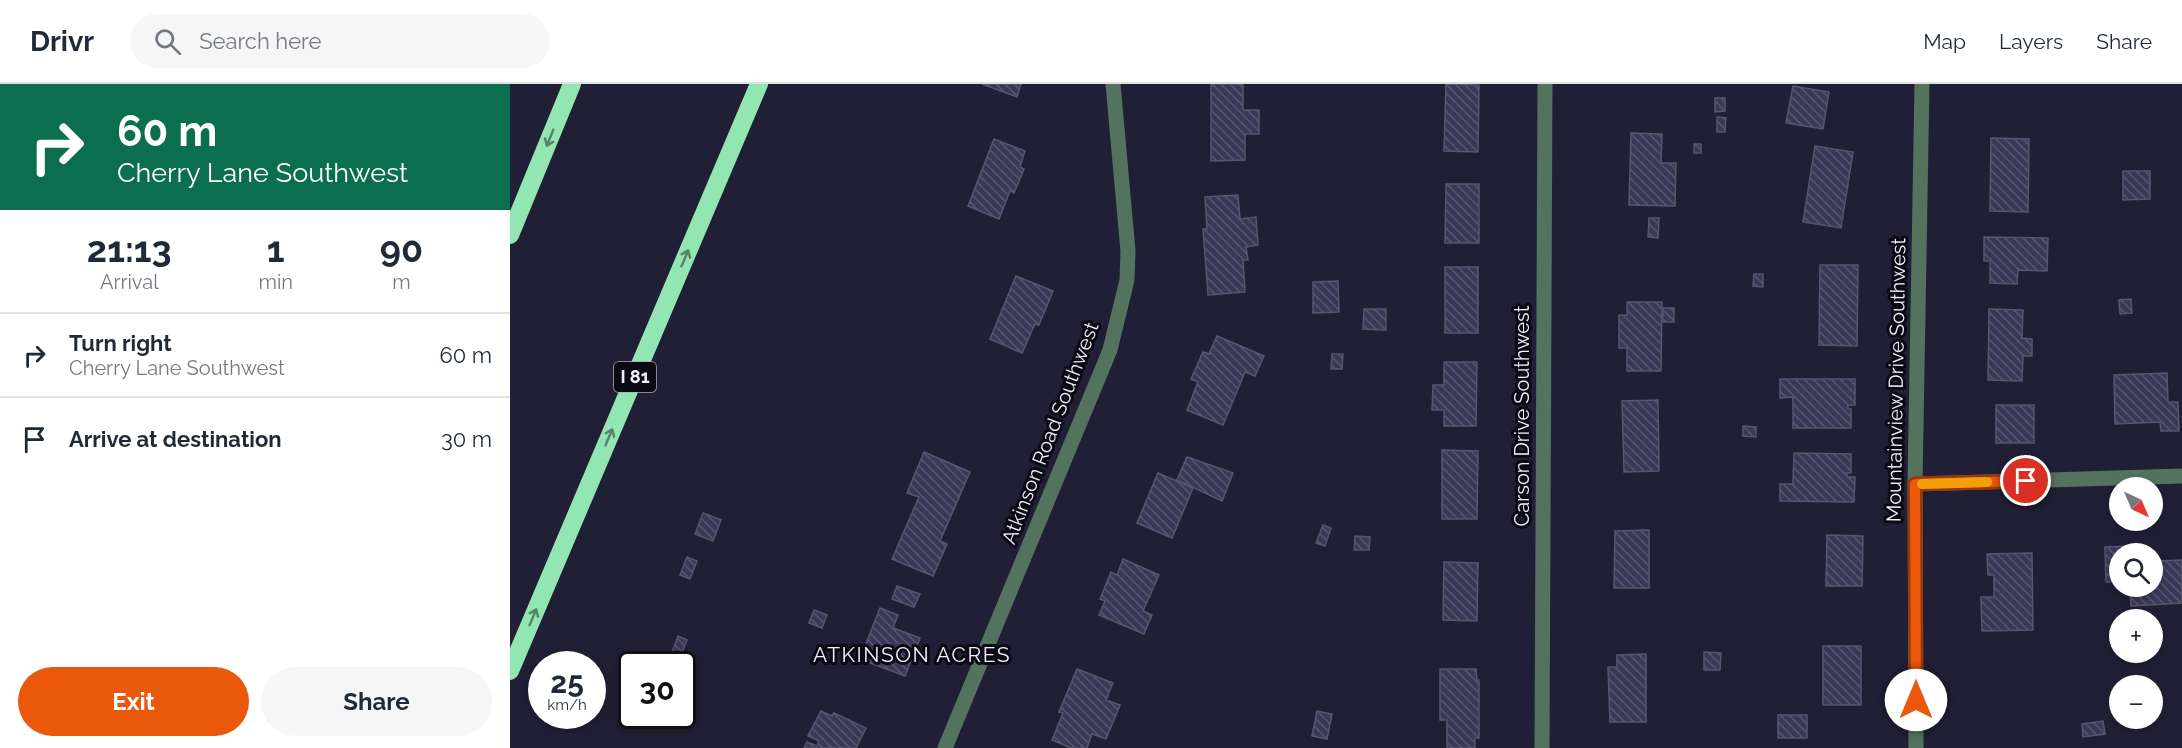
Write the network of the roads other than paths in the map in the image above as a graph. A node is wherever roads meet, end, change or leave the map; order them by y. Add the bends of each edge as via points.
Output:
1 (572, 84) edge
2 (759, 84) edge
3 (1113, 84) edge
4 (1545, 84) edge
5 (1922, 84) edge
6 (510, 235) edge
7 (2182, 476) edge
8 (1915, 484) junction
9 (510, 671) edge
10 (945, 748) edge
11 (1542, 748) edge
12 (1916, 748) edge

1 -> 6 highway
9 -> 2 highway, I 81
3 - 10 street, Atkinson Road Southwest via 1128,251 1127,280 1113,338
4 - 11 street, Carson Drive Southwest
5 - 8 street, Mountainview Drive Southwest
7 - 8 street
8 - 12 street, Mountainview Drive Southwest

